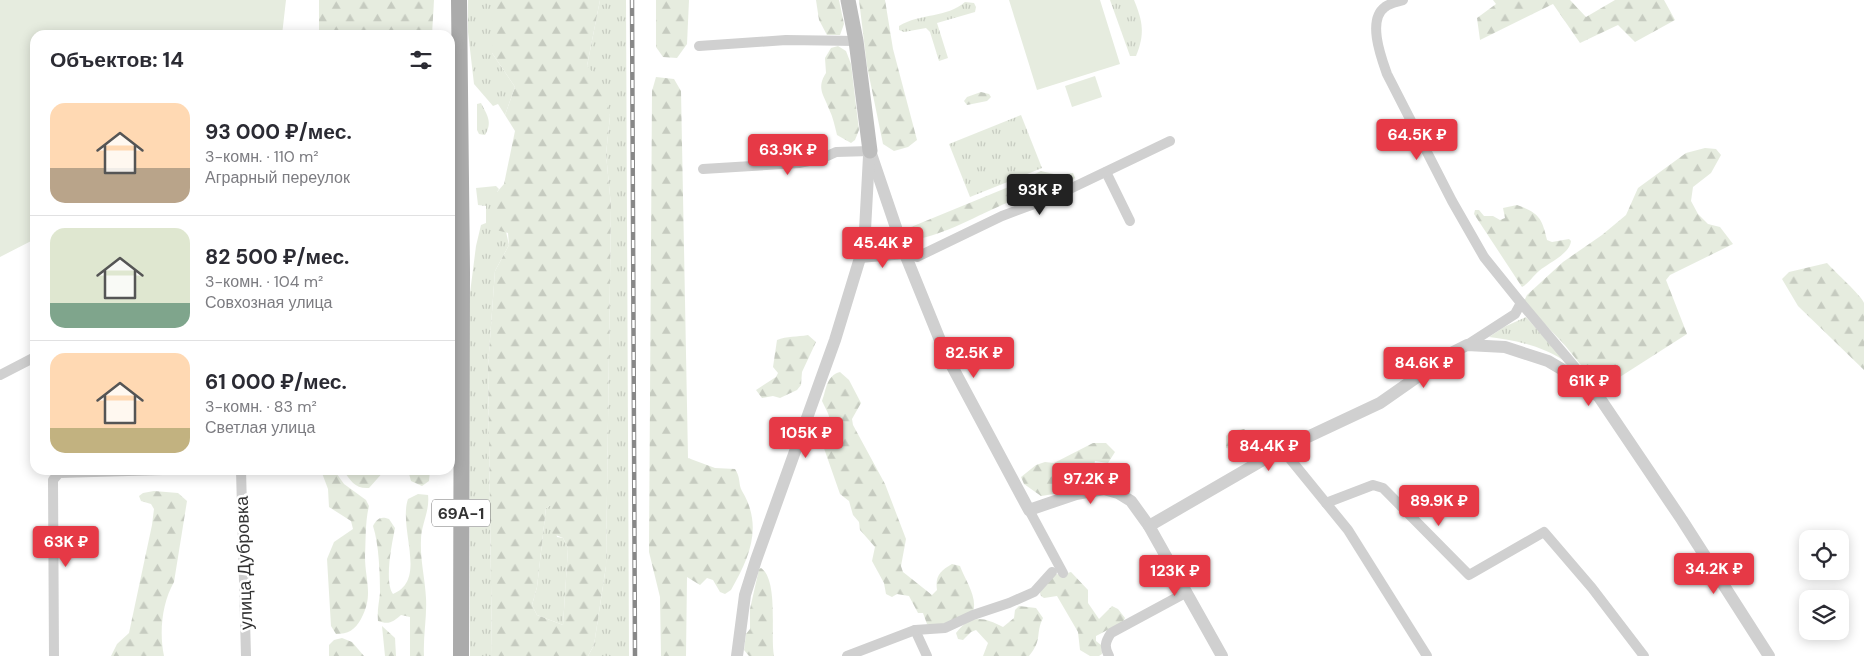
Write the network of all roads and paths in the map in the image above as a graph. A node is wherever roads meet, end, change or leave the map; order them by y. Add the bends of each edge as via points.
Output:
1 (459, 0) edge
2 (848, 0) edge
3 (1403, 0) edge
4 (856, 42) junction
5 (699, 46) dead end
6 (455, 123) edge
7 (1170, 141) dead end
8 (870, 151) junction
9 (703, 168) dead end
10 (1106, 172) junction
11 (1130, 221) dead end
12 (905, 254) junction
13 (860, 258) junction
14 (1521, 303) junction
15 (1467, 345) junction
16 (30, 360) edge
17 (0, 375) edge
18 (1599, 397) junction
19 (1282, 449) junction
20 (57, 475) edge
21 (241, 475) edge
22 (1326, 503) junction
23 (1030, 510) junction
24 (1149, 526) junction
25 (1052, 572) dead end
26 (1063, 574) dead end
27 (1187, 592) junction
28 (915, 630) junction
29 (54, 656) edge
30 (246, 656) edge
31 (461, 656) edge
32 (737, 656) edge
33 (847, 656) edge
34 (927, 656) edge
35 (1109, 656) edge
36 (1222, 656) edge
37 (1426, 656) edge
38 (1644, 656) edge
39 (1769, 656) edge

1 - 6 main road, 69А-1
2 - 4 main road
3 - 14 street via 1383,8 1380,14 1376,36 1387,74 1484,257
4 - 5 street via 786,40
4 - 8 main road
6 - 31 main road, 69А-1
7 - 10 street
8 - 9 street via 836,152 799,163
8 - 12 street
8 - 13 street
10 - 11 street
10 - 12 street via 1002,216 917,257
12 - 13 street
12 - 23 street via 946,355
13 - 32 street via 835,340 756,560 745,596
14 - 15 street via 1515,314
14 - 18 street
15 - 18 street via 1505,347 1548,361
15 - 19 street via 1380,403
16 - 17 street
18 - 39 street
19 - 22 street
19 - 24 street
20 - 29 street via 53,480
21 - 30 street, улица Дубровка
22 - 37 street via 1348,530
22 - 38 street via 1373,485 1384,488 1469,575 1544,532
23 - 24 street via 1076,494 1104,489 1131,501
23 - 26 street
24 - 27 street
25 - 28 street via 1034,592 1009,603 945,628
27 - 35 street via 1111,633 1105,648
27 - 36 street
28 - 33 street
28 - 34 street

